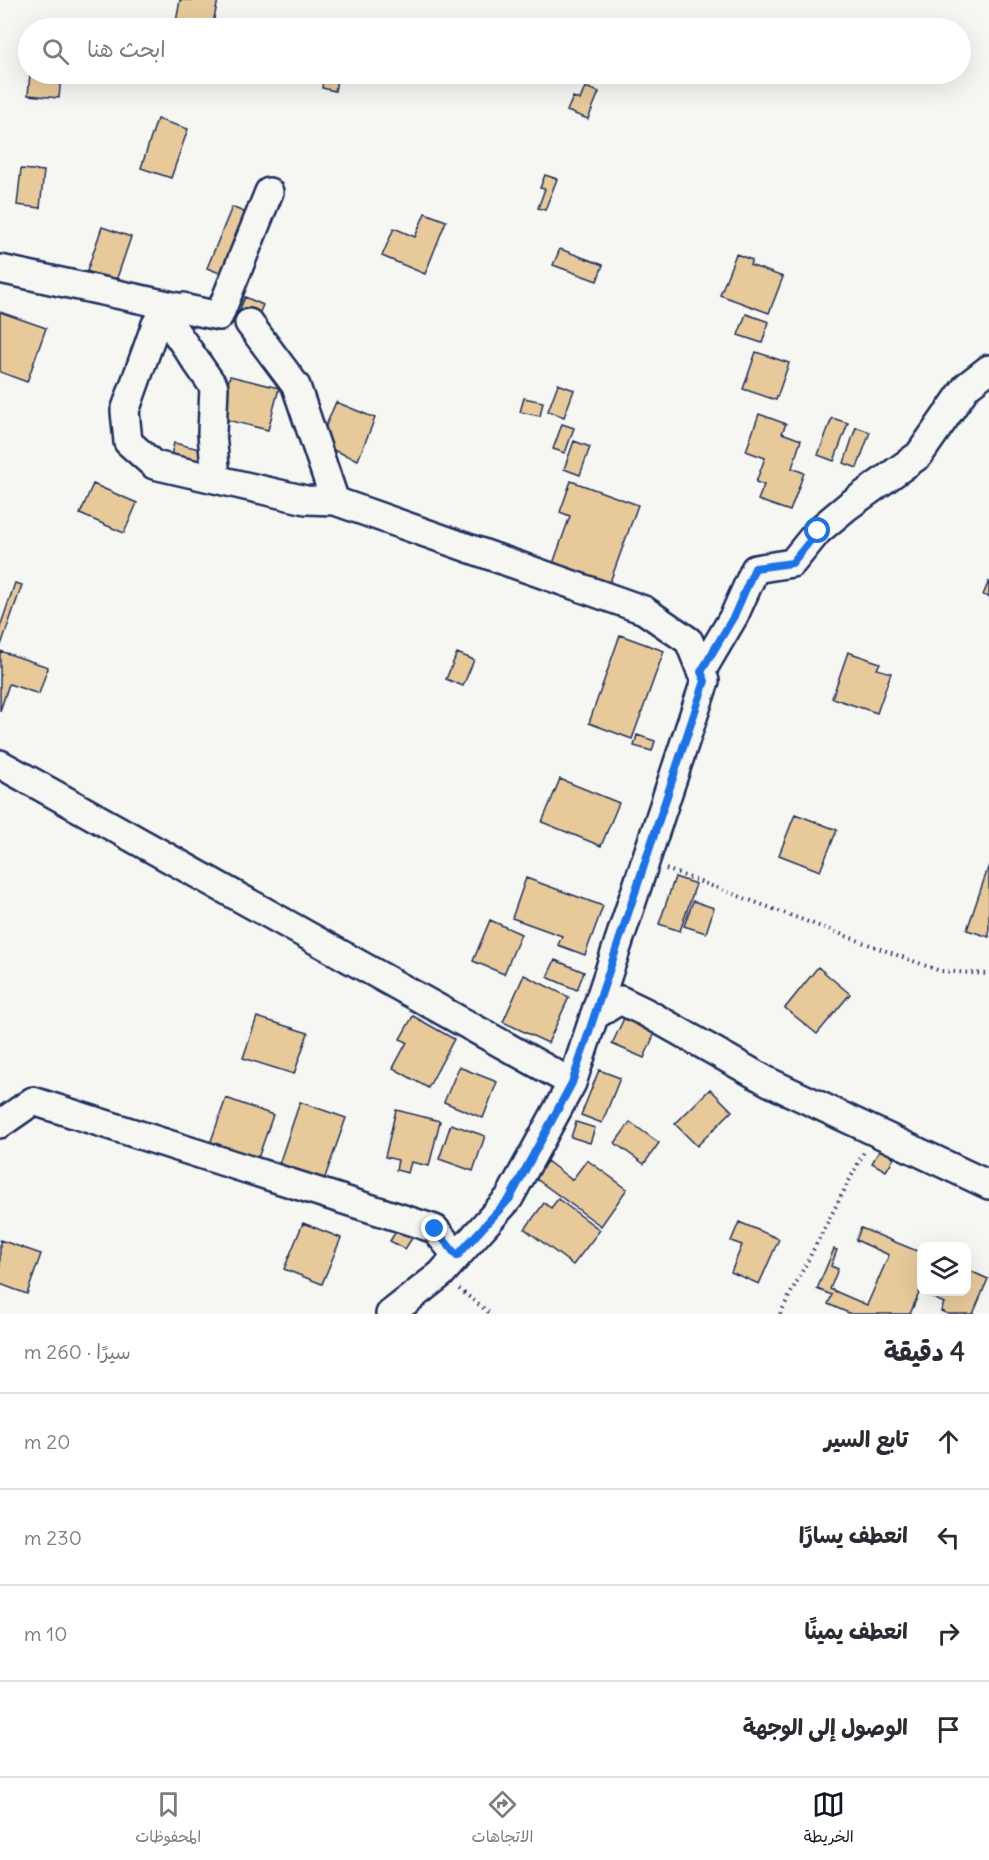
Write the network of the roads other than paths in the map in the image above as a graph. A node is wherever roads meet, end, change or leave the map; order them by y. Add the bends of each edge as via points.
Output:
1 (269, 192) dead end
2 (0, 269) edge
3 (174, 313) junction
4 (249, 323) dead end
5 (989, 369) edge
6 (216, 479) junction
7 (335, 501) junction
8 (701, 672) junction
9 (0, 764) edge
10 (594, 1016) junction
11 (572, 1083) junction
12 (0, 1124) edge
13 (989, 1185) edge
14 (449, 1265) junction
15 (390, 1314) edge

1 - 3 street via 219,316
2 - 3 street
3 - 6 street via 214,387
3 - 6 street via 156,324 125,411 128,442 154,465
4 - 7 street via 296,386
5 - 8 street via 967,386 920,455 818,531 792,563 755,568 734,616
6 - 7 street via 306,500
7 - 8 street via 644,610 689,641
8 - 10 street via 705,681
9 - 11 street
10 - 11 street
10 - 13 street via 620,1000 769,1082
11 - 14 street via 510,1198
12 - 14 street via 33,1101 435,1229
14 - 15 street

